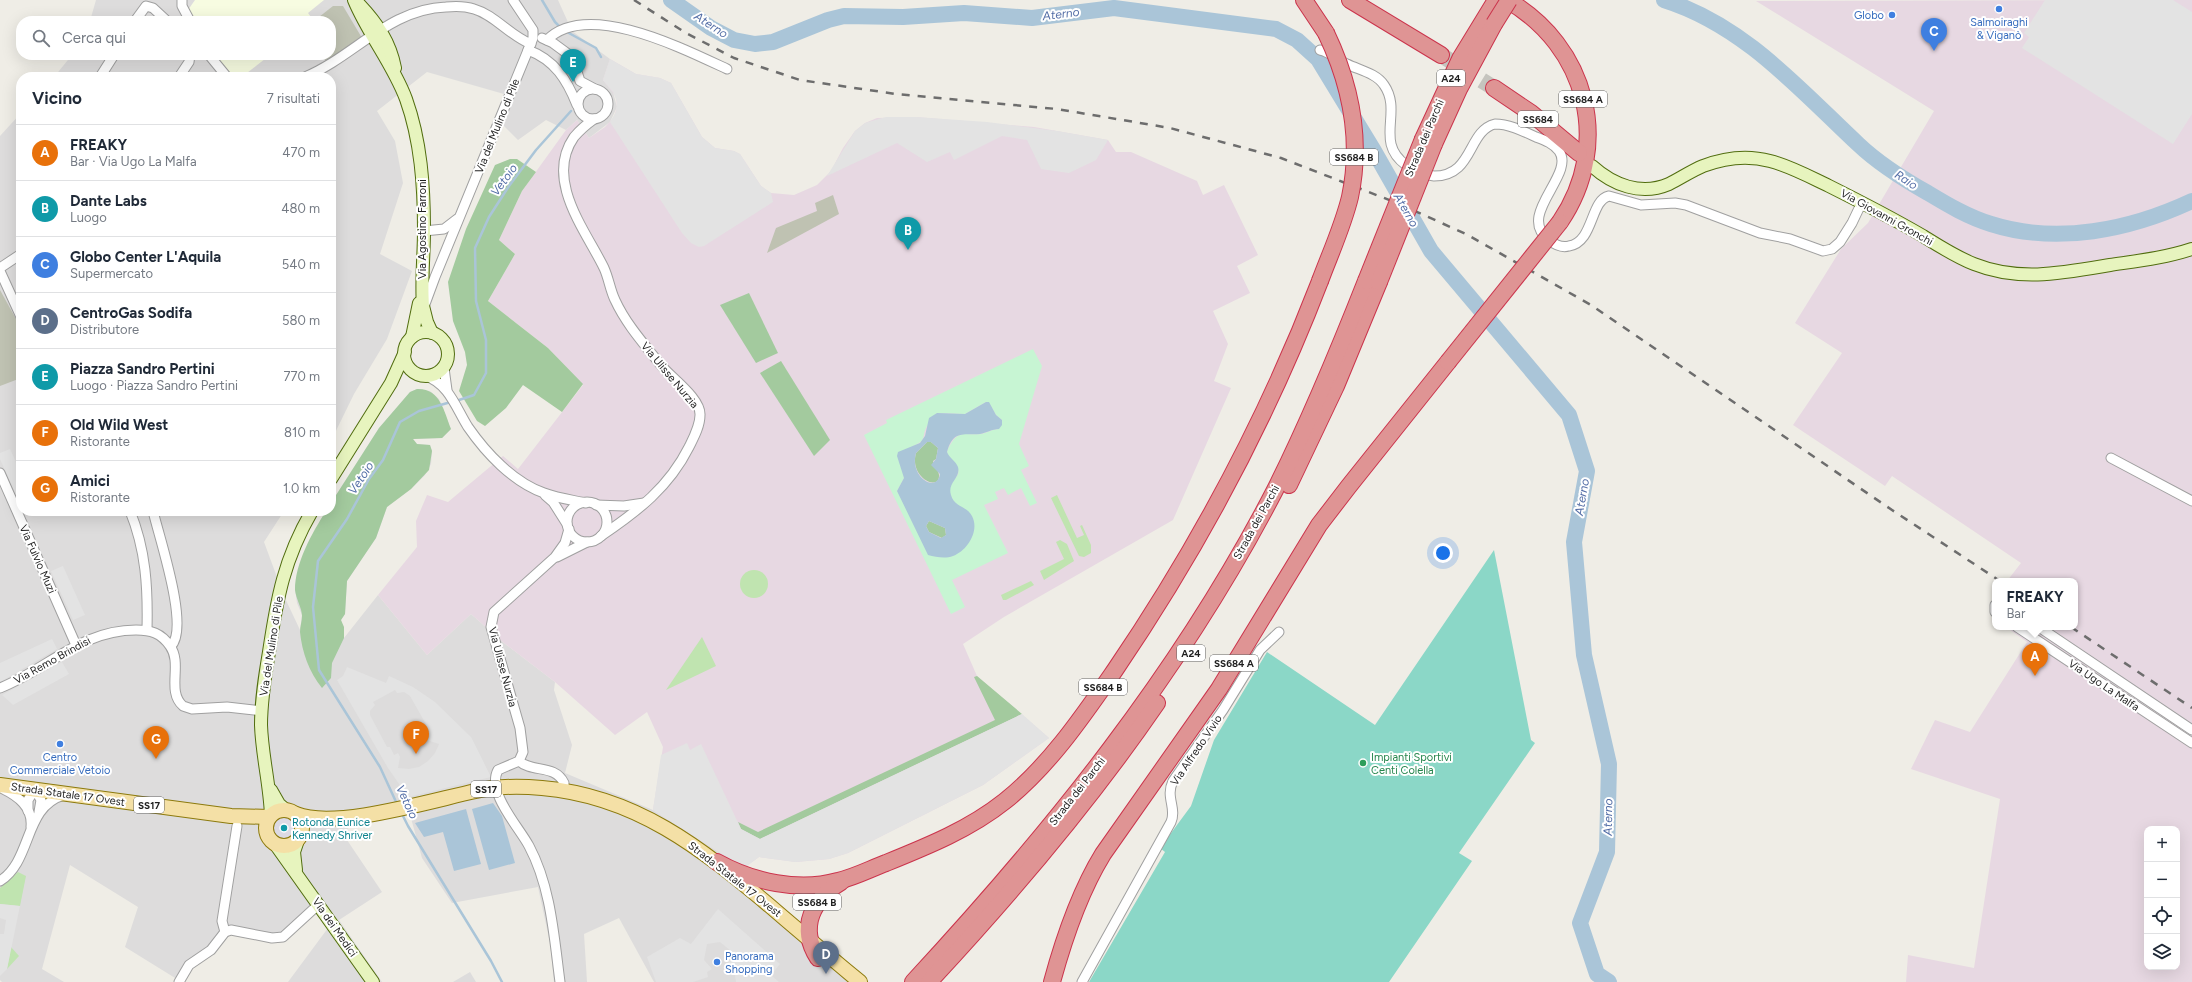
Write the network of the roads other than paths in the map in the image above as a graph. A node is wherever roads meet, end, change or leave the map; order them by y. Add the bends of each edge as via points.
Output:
1 (182, 0) edge
2 (355, 0) edge
3 (513, 0) edge
4 (1304, 0) edge
5 (1350, 0) edge
6 (1496, 0) edge
7 (1508, 0) edge
8 (139, 16) edge
9 (162, 16) edge
10 (188, 16) edge
11 (1489, 22) junction
12 (560, 23) dead end
13 (664, 31) dead end
14 (376, 33) junction
15 (533, 35) junction
16 (547, 40) junction
17 (530, 47) junction
18 (1320, 50) dead end
19 (1441, 55) tunnel mouth
20 (111, 60) edge
21 (189, 60) edge
22 (213, 60) edge
23 (576, 69) junction
24 (727, 69) dead end
25 (103, 72) edge
26 (182, 72) edge
27 (223, 72) edge
28 (316, 72) edge
29 (562, 76) junction
30 (1494, 88) tunnel mouth
31 (595, 89) junction
32 (578, 106) junction
33 (594, 119) junction
34 (1579, 153) dead end
35 (1592, 166) dead end
36 (1862, 202) junction
37 (460, 216) junction
38 (424, 231) junction
39 (2192, 249) edge
40 (16, 257) edge
41 (0, 268) edge
42 (0, 271) edge
43 (422, 288) junction
44 (16, 306) edge
45 (424, 311) junction
46 (432, 333) junction
47 (412, 337) junction
48 (404, 352) junction
49 (434, 375) junction
50 (391, 383) junction
51 (2110, 458) dead end
52 (336, 471) edge
53 (0, 473) edge
54 (543, 493) junction
55 (650, 501) junction
56 (2192, 501) edge
57 (586, 503) junction
58 (596, 505) junction
59 (16, 509) edge
60 (19, 516) edge
61 (132, 516) edge
62 (154, 516) edge
63 (309, 516) edge
64 (568, 526) junction
65 (601, 536) junction
66 (588, 542) junction
67 (555, 558) junction
68 (147, 630) junction
69 (2021, 630) edge
70 (2043, 630) edge
71 (1279, 632) dead end
72 (76, 645) junction
73 (171, 646) junction
74 (0, 688) edge
75 (262, 711) junction
76 (2192, 730) edge
77 (2192, 744) edge
78 (518, 761) junction
79 (0, 786) edge
80 (269, 787) junction
81 (497, 788) junction
82 (34, 789) junction
83 (569, 791) junction
84 (67, 794) junction
85 (291, 812) junction
86 (32, 814) junction
87 (270, 816) junction
88 (336, 819) junction
89 (234, 821) junction
90 (299, 838) junction
91 (271, 840) junction
92 (717, 862) junction
93 (296, 872) junction
94 (848, 878) junction
95 (0, 881) edge
96 (319, 904) junction
97 (225, 932) junction
98 (810, 940) junction
99 (818, 958) junction
100 (925, 978) edge
101 (178, 982) edge
102 (373, 982) edge
103 (560, 982) edge
104 (847, 982) edge
105 (860, 982) edge
106 (1052, 982) edge
107 (1082, 982) edge

1 - 10 street
2 - 14 street, Via Agostino Farroni
3 - 15 street via 532,29
4 - 94 highway, SS684 B, bridge via 1326,33 1349,91 1355,156 1348,202 1320,281 1298,338 1236,470 1152,614 1104,686 1067,736 1031,778 985,816 934,843
5 - 19 highway
6 - 11 highway, Strada dei Parchi / A24
7 - 11 highway, Strada dei Parchi / A24, bridge
7 - 106 highway, SS684 A, bridge via 1532,17 1554,39 1571,64 1584,100 1588,131 1585,161 1577,190 1560,222 1320,525 1215,694 1103,854 1072,919
8 - 9 street via 146,6
11 - 100 highway, Strada dei Parchi / A24, bridge via 1459,89 1428,142 1372,281 1351,352 1310,445 1268,525 1216,614 1139,730 1076,812 1027,872
12 - 16 street
13 - 24 street
14 - 17 street via 416,12 440,7 465,7 484,13
14 - 28 street
14 - 38 street, Via Agostino Farroni via 406,100 419,151
15 - 16 street
15 - 17 street, Via del Mulino di Pile
16 - 23 street via 568,54
17 - 29 street via 548,60
17 - 37 street, Via del Mulino di Pile
18 - 36 street via 1372,75 1383,84 1391,108 1391,146 1399,160 1416,171 1436,176 1456,169 1465,161 1483,131 1495,124 1524,132 1555,147 1561,155 1561,166 1539,218 1545,236 1561,246 1572,246 1581,240 1601,200 1609,196 1641,205 1686,205 1818,250 1826,250 1837,245
20 - 25 street
21 - 26 street
22 - 27 street
23 - 29 street via 573,79 568,80
23 - 31 street via 581,82
29 - 32 street
30 - 34 highway, SS684 via 1532,113
31 - 32 street via 582,92 578,98
31 - 33 street via 604,94 608,103 604,113
32 - 33 street via 583,115
33 - 55 street, Via Ulisse Nurzia via 576,135 567,153 564,181 571,204 584,234 604,268 615,300 628,323 661,366 700,409 698,426 682,461 671,478
35 - 36 street, Via Giovanni Gronchi via 1613,181 1628,187 1644,189 1664,186 1713,163 1738,158 1761,159 1789,167
36 - 39 street, Via Giovanni Gronchi via 1963,259 1997,272 2018,275 2061,273 2167,256
37 - 38 street, Via del Mulino di Pile via 444,229
37 - 45 street, Via del Mulino di Pile via 429,290
38 - 43 street, Via Agostino Farroni
40 - 41 street
42 - 44 street
43 - 45 street, Via Agostino Farroni
43 - 47 street, Via Agostino Farroni
45 - 46 street
46 - 47 street
46 - 49 street via 439,336 448,347 447,361
47 - 48 street
48 - 49 street via 410,369
48 - 50 street
49 - 50 street via 404,375
49 - 54 street via 479,442 495,459
50 - 52 street
51 - 56 street
53 - 59 street, Via Fulvio Muzi
54 - 57 street
54 - 64 street via 553,502
55 - 58 street via 624,506
55 - 65 street, Via Ulisse Nurzia
57 - 58 street
57 - 64 street via 574,507 568,518
58 - 65 street via 607,519 605,531
60 - 72 street, Via Fulvio Muzi
61 - 68 street via 148,584
62 - 73 street via 175,600 178,633
63 - 75 street, Via del Mulino di Pile via 292,548 281,582
64 - 66 street via 576,539
64 - 67 street, Via Ulisse Nurzia via 565,543
65 - 66 street
66 - 67 street, Via Ulisse Nurzia
67 - 78 street, Via Ulisse Nurzia via 494,612 491,619 522,740 523,752
68 - 72 street, Via Remo Brindisi via 106,633
68 - 73 street via 159,634
69 - 77 street, Via Ugo La Malfa
70 - 76 street, Via Ugo La Malfa
71 - 107 street, Via Alfredo Vivio via 1260,650 1223,710 1173,781 1169,794 1172,819
72 - 74 street, Via Remo Brindisi
73 - 75 street via 176,658 176,696 183,706 192,709 227,707
75 - 80 street, Via del Mulino di Pile via 264,765
78 - 81 street via 498,770 495,780
78 - 83 street via 528,767 554,773 564,781
79 - 82 main road, Strada Statale 17 Ovest / SS17
79 - 86 street via 19,799
80 - 85 street, Via del Mulino di Pile via 279,804
80 - 87 street, Via del Mulino di Pile
81 - 83 main road, Strada Statale 17 Ovest / SS17 via 531,787
81 - 88 main road, Strada Statale 17 Ovest / SS17 via 410,807
81 - 103 street via 502,803 525,839 537,865 551,917
82 - 84 main road, Strada Statale 17 Ovest / SS17
82 - 86 street via 28,800
82 - 86 street via 41,800
83 - 92 main road, Strada Statale 17 Ovest via 616,804 652,820 679,835
83 - 99 main road, Strada Statale 17 Ovest via 639,820 683,846
84 - 86 street
84 - 89 main road, Strada Statale 17 Ovest / SS17
85 - 87 main road, SS17 via 277,811
85 - 88 main road, Strada Statale 17 Ovest / SS17 via 312,819
85 - 90 main road via 302,824
86 - 95 street via 25,848 17,865
87 - 89 main road, Strada Statale 17 Ovest / SS17
87 - 91 main road via 266,825
88 - 90 main road, Strada Statale 17 Ovest / SS17 via 314,827
89 - 91 main road, Strada Statale 17 Ovest / SS17 via 252,825
89 - 97 street via 222,923
90 - 91 main road, SS17 via 287,846
90 - 93 street, Via dei Medici via 294,852
91 - 93 street, Via dei Medici
92 - 94 highway, SS684 B via 746,875 790,885 824,884
92 - 98 main road, Strada Statale 17 Ovest
93 - 96 street, Via dei Medici
94 - 98 highway, SS684 B via 828,891 815,904 810,920
96 - 97 street via 284,937 272,938 231,930
96 - 102 street, Via dei Medici
97 - 101 street via 211,950 189,965
98 - 99 highway, SS684 B
98 - 105 main road, Strada Statale 17 Ovest
99 - 104 main road, Strada Statale 17 Ovest

